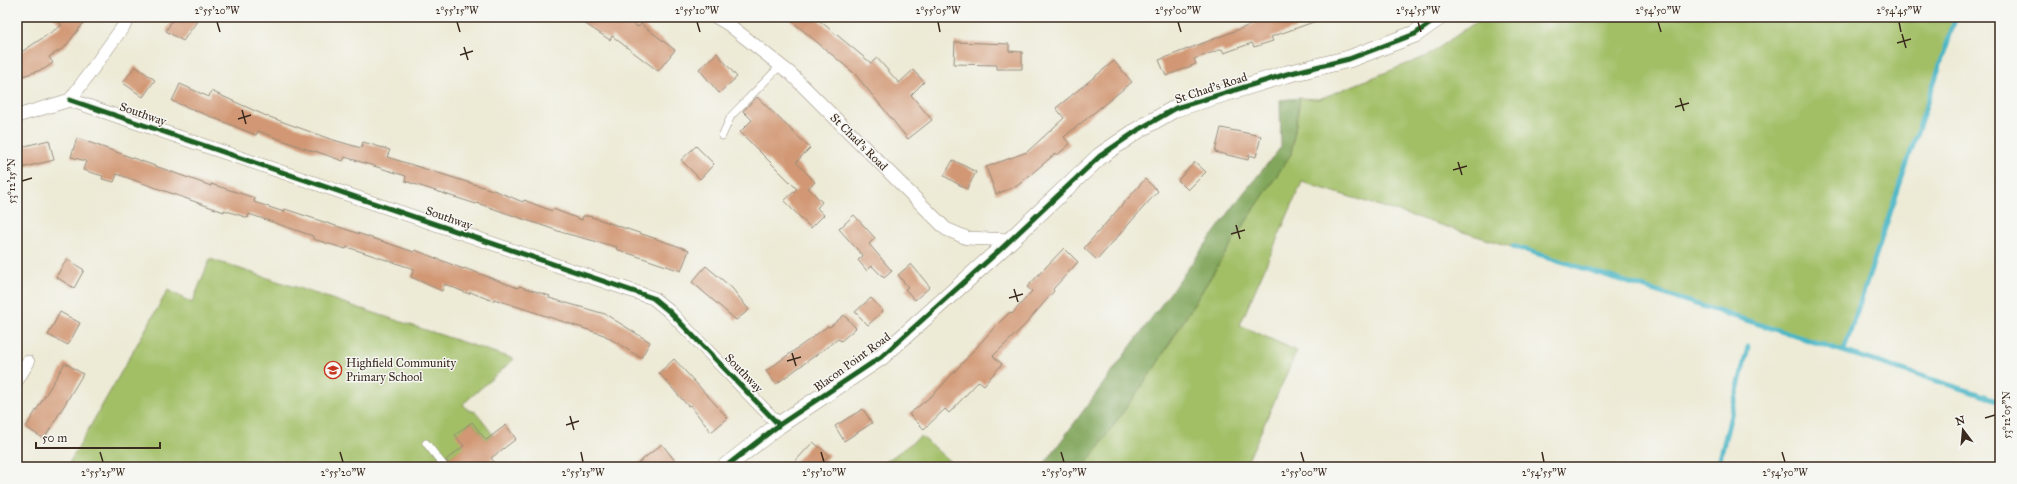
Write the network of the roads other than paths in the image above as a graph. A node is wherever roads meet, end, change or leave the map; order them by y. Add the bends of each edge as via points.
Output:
1 (130, 17) edge
2 (716, 17) edge
3 (1439, 17) edge
4 (780, 66) junction
5 (70, 100) junction
6 (17, 116) edge
7 (722, 136) dead end
8 (1006, 244) junction
9 (28, 362) dead end
10 (18, 378) edge
11 (779, 424) junction
12 (426, 444) dead end
13 (445, 467) edge
14 (725, 467) edge

1 - 5 street
2 - 4 street, St Chad's Road
3 - 8 street, St Chad's Road via 1414,34 1349,59 1287,74 1176,108 1100,156
4 - 7 lane via 731,116
4 - 8 street, St Chad's Road via 946,229 967,238
5 - 6 street
5 - 11 street, Southway via 654,298
8 - 11 street, Blacon Point Road via 881,357
9 - 10 street
11 - 14 street, Blacon Point Road
12 - 13 lane

